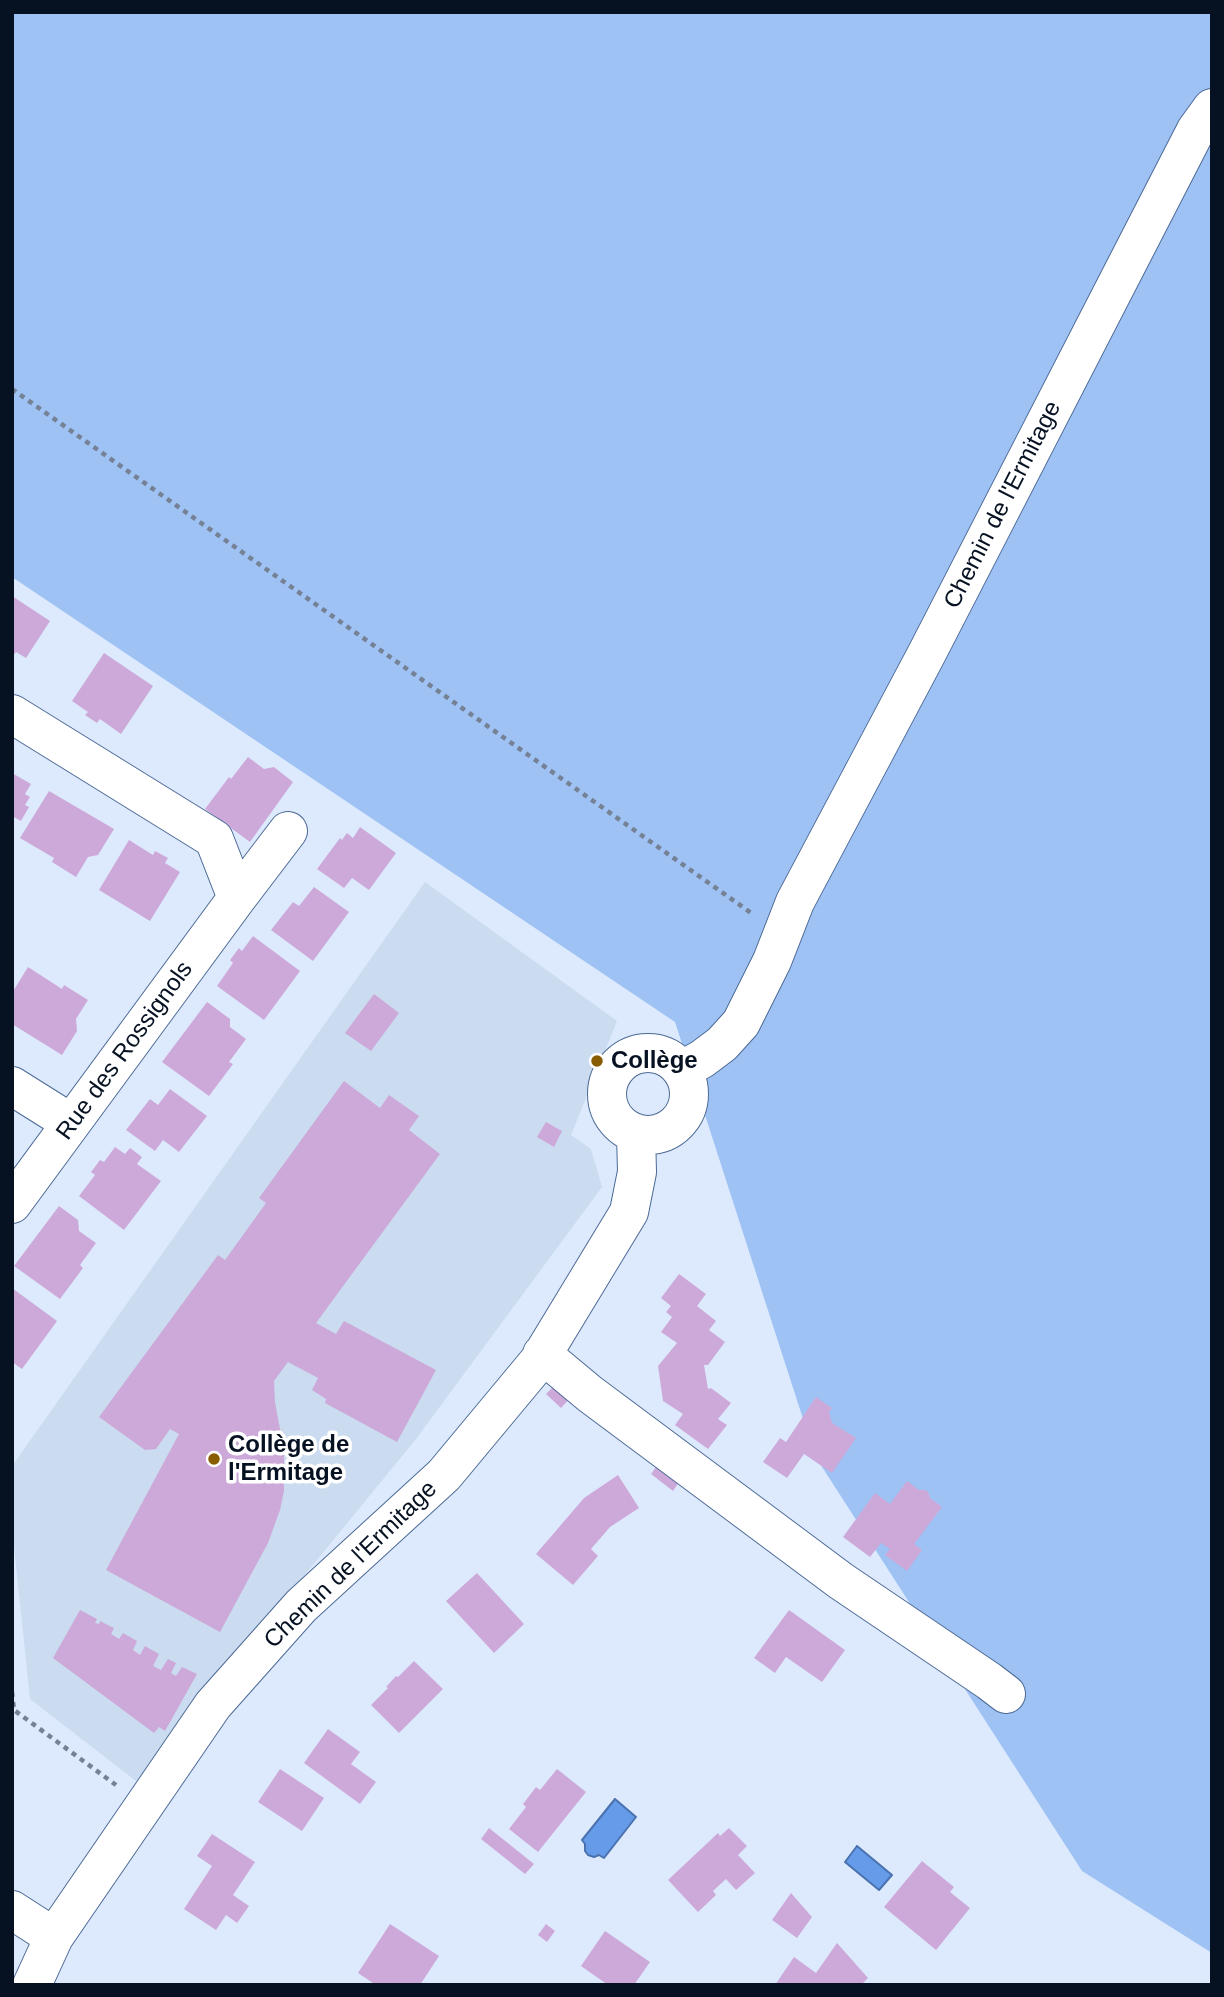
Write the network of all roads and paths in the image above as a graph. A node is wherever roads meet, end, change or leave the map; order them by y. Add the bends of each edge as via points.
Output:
1 (1212, 108) edge
2 (12, 389) edge
3 (12, 714) edge
4 (288, 831) dead end
5 (237, 898) junction
6 (788, 918) junction
7 (682, 1070) junction
8 (12, 1086) edge
9 (71, 1123) junction
10 (636, 1133) junction
11 (12, 1204) edge
12 (542, 1354) junction
13 (12, 1692) edge
14 (1006, 1694) dead end
15 (145, 1806) junction
16 (12, 1910) edge
17 (54, 1937) junction
18 (32, 1985) edge

1 - 6 street, Chemin de l'Ermitage via 1196,130
2 - 6 path
3 - 5 street via 214,839
4 - 5 street, Rue des Rossignols
5 - 9 street, Rue des Rossignols
6 - 7 street, Chemin de l'Ermitage via 741,1023 722,1044
7 - 10 street via 689,1093 687,1109 677,1123 654,1135
7 - 10 street via 654,1052 626,1058 616,1068 610,1078 608,1107 614,1118
8 - 9 street
9 - 11 street, Rue des Rossignols
10 - 12 street, Chemin de l'Ermitage via 637,1172 629,1212
12 - 14 street via 841,1581
12 - 15 street, Chemin de l'Ermitage via 444,1475 301,1606 213,1705
13 - 15 path via 14,1710
15 - 17 street, Chemin de l'Ermitage
16 - 17 street
17 - 18 street, Chemin de l'Ermitage

